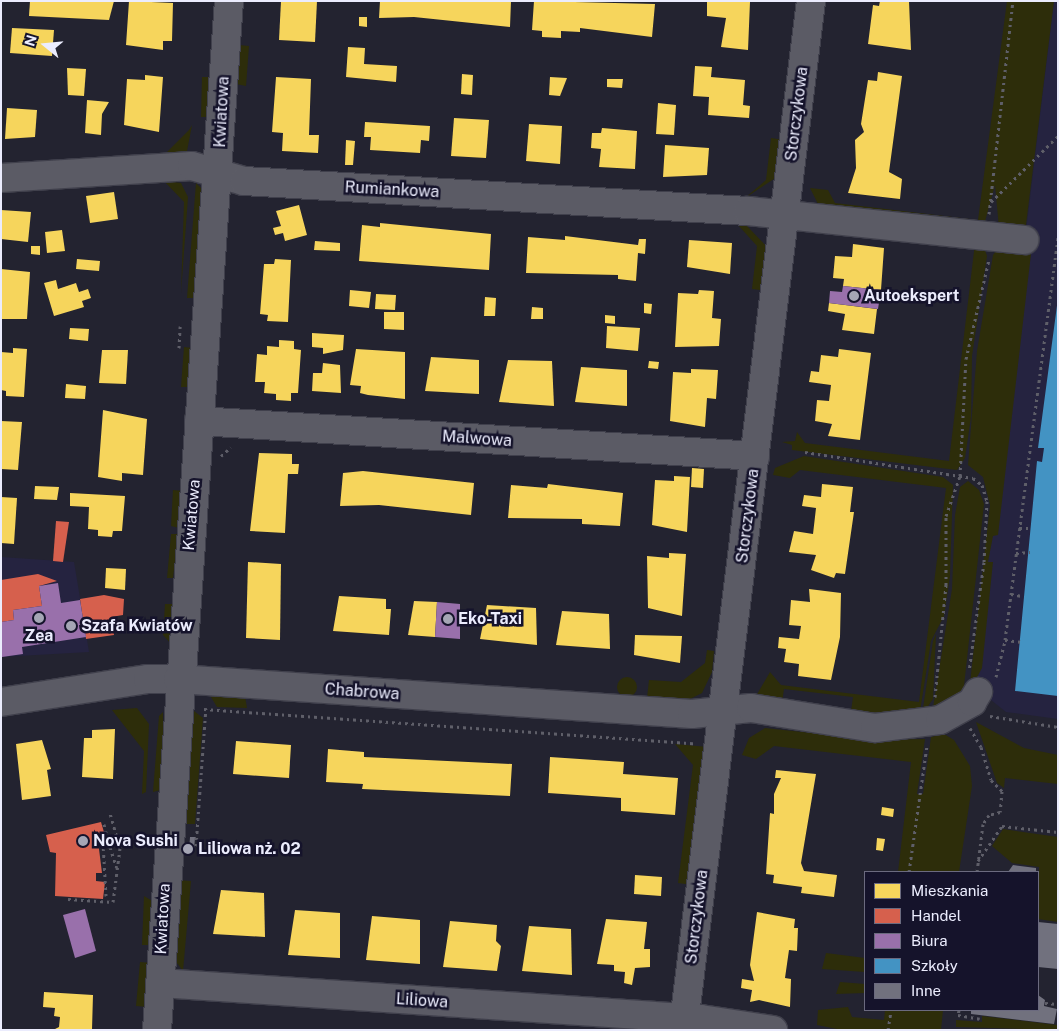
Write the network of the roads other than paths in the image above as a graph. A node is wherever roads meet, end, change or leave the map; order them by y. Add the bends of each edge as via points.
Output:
1 (229, 1) edge
2 (811, 1) edge
3 (219, 174) junction
4 (1, 178) edge
5 (785, 214) junction
6 (1024, 240) dead end
7 (199, 421) junction
8 (755, 456) junction
9 (178, 679) junction
10 (976, 701) road end
11 (1, 702) edge
12 (724, 710) junction
13 (160, 984) junction
14 (684, 1025) edge
15 (157, 1030) edge
16 (773, 1030) edge

1 - 3 street, Kwiatowa
2 - 5 street, Storczykowa
3 - 4 street, Rumiankowa via 192,166
3 - 5 street, Rumiankowa via 244,181
3 - 7 street, Kwiatowa
5 - 6 street, Rumiankowa
5 - 8 street, Storczykowa
7 - 8 street, Malwowa
7 - 9 street, Kwiatowa
8 - 12 street, Storczykowa
9 - 11 street, Chabrowa via 148,679
9 - 12 street, Chabrowa via 692,714
9 - 13 street, Kwiatowa
10 - 12 street, Chabrowa via 928,724 875,728 751,708
12 - 14 street, Storczykowa
13 - 14 street, Liliowa
13 - 15 street, Kwiatowa
14 - 16 street, Liliowa

